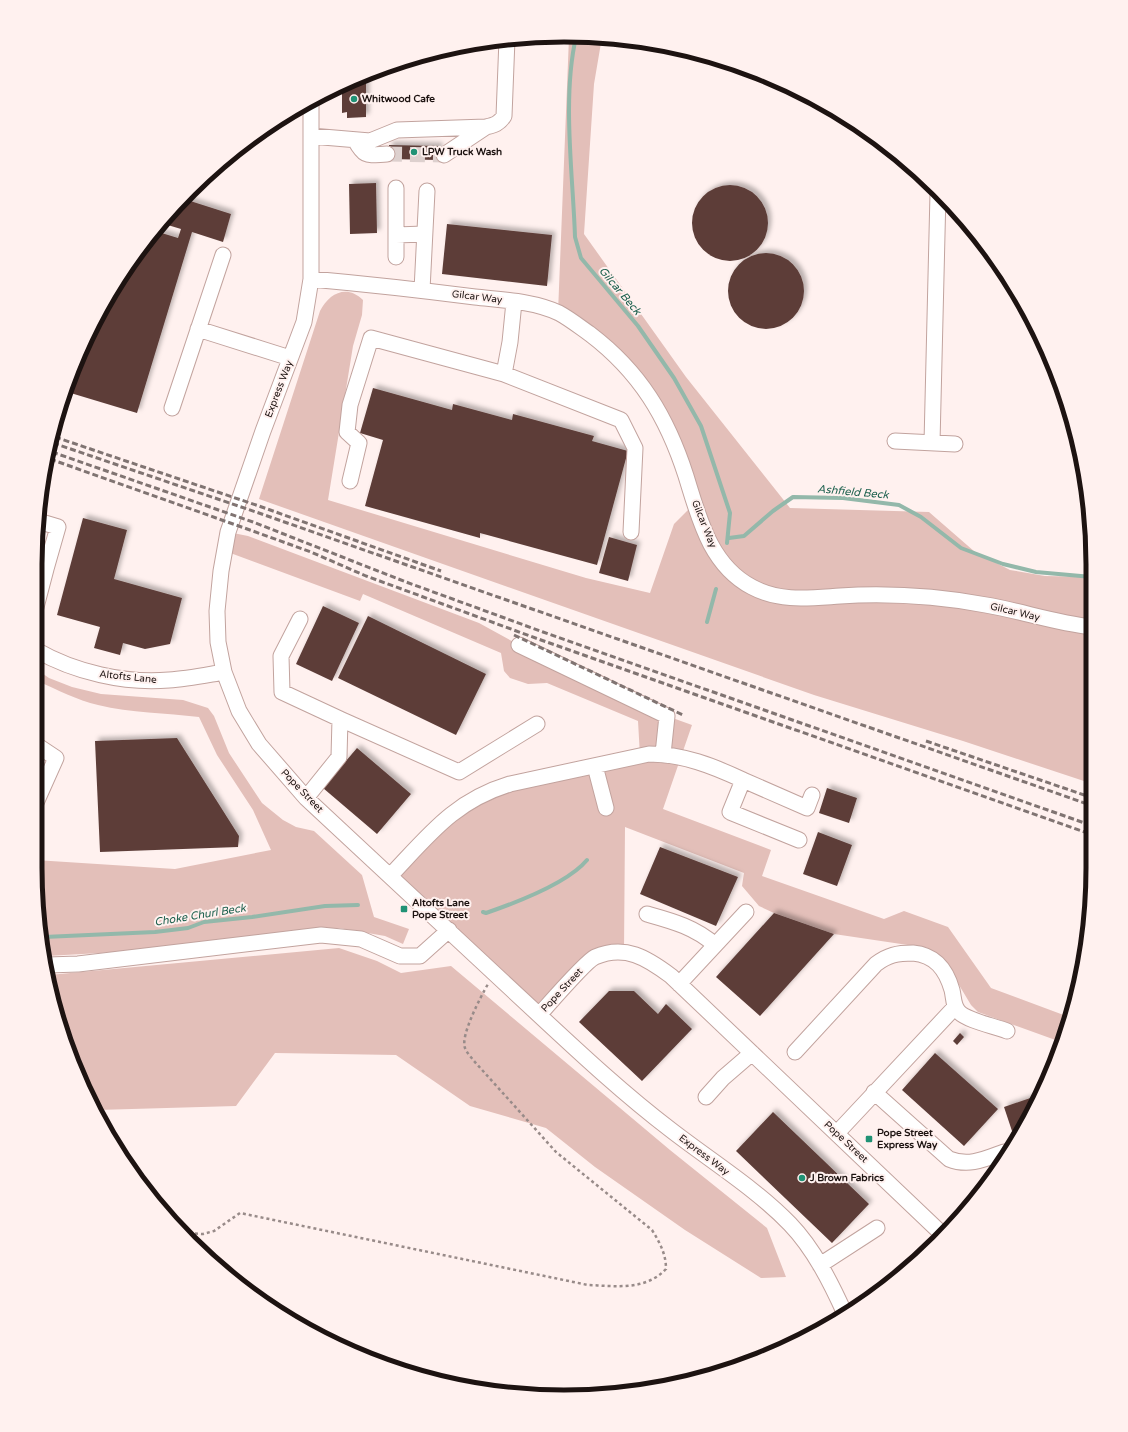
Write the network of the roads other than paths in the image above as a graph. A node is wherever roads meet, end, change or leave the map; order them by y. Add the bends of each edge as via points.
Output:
1 (506, 45) edge
2 (312, 107) edge
3 (486, 127) junction
4 (311, 136) junction
5 (355, 140) junction
6 (387, 154) tunnel mouth
7 (444, 155) tunnel mouth
8 (396, 188) dead end
9 (427, 191) dead end
10 (938, 200) edge
11 (424, 234) junction
12 (396, 235) junction
13 (223, 254) dead end
14 (396, 256) dead end
15 (311, 279) junction
16 (422, 290) junction
17 (514, 302) junction
18 (198, 329) junction
19 (290, 358) junction
20 (504, 374) junction
21 (172, 408) dead end
22 (895, 442) dead end
23 (932, 443) junction
24 (955, 444) dead end
25 (350, 481) dead end
26 (44, 523) edge
27 (631, 532) dead end
28 (42, 566) edge
29 (300, 619) dead end
30 (1086, 627) edge
31 (523, 652) dead end
32 (42, 654) edge
33 (224, 672) junction
34 (340, 719) junction
35 (537, 724) dead end
36 (42, 749) edge
37 (663, 754) junction
38 (595, 766) junction
39 (743, 780) junction
40 (42, 789) edge
41 (812, 794) dead end
42 (306, 798) junction
43 (606, 808) dead end
44 (799, 840) dead end
45 (390, 876) junction
46 (746, 912) dead end
47 (647, 914) dead end
48 (449, 930) junction
49 (716, 945) junction
50 (51, 965) edge
51 (679, 984) junction
52 (955, 1007) junction
53 (539, 1015) junction
54 (1007, 1031) dead end
55 (795, 1052) dead end
56 (752, 1053) junction
57 (874, 1092) junction
58 (706, 1097) dead end
59 (837, 1133) junction
60 (1001, 1153) edge
61 (877, 1228) dead end
62 (939, 1231) edge
63 (820, 1265) junction
64 (843, 1309) edge

1 - 3 street via 504,116 500,122
2 - 4 street, Express Way
3 - 5 street via 396,130 370,141
3 - 7 street
4 - 5 street
4 - 15 street, Express Way
5 - 6 street via 362,153 366,155
8 - 12 street
9 - 11 street
10 - 23 street
11 - 12 street
11 - 16 street
12 - 14 street
13 - 18 street
15 - 16 street, Gilcar Way
15 - 19 street, Express Way via 304,322
16 - 17 street, Gilcar Way
17 - 20 street
17 - 30 street, Gilcar Way via 543,307 573,322 617,357 634,375 663,417 709,543 726,567 737,578 752,587 782,598 886,595 952,600
18 - 19 street
18 - 21 street
19 - 33 street, Express Way via 228,532 217,611 218,642
20 - 25 street via 370,338 348,418 347,432 359,444
20 - 27 street via 621,420 634,448
22 - 23 street
23 - 24 street
26 - 28 street via 58,527
29 - 34 street via 281,656 282,692
31 - 37 street via 667,716
32 - 33 street, Altofts Lane via 56,662 97,674 134,680 168,680
33 - 42 street, Pope Street via 239,711 259,744
34 - 35 street via 458,772
34 - 42 street via 339,758
36 - 40 street via 56,758
37 - 38 street via 649,754
37 - 39 street via 688,759
38 - 43 street
38 - 45 street via 510,784 477,797 459,807 441,822
39 - 41 street via 807,808
39 - 44 street via 730,812
42 - 45 street, Pope Street
45 - 48 street, Pope Street
46 - 49 street
47 - 49 street via 688,926
48 - 50 street via 420,956 400,956 361,939 321,935 78,964
48 - 53 street, Pope Street
49 - 51 street
51 - 53 street, Pope Street via 654,963 624,951 594,957
51 - 56 street, Pope Street
52 - 54 street via 966,1017
52 - 55 street via 952,990 938,962 927,956 895,953 876,964
52 - 57 street
53 - 63 street, Express Way via 648,1111 769,1204 791,1226
56 - 58 street
56 - 59 street, Pope Street
57 - 59 street
57 - 60 street via 949,1159 964,1163 976,1162
59 - 62 street, Pope Street
61 - 63 street
63 - 64 street, Express Way

